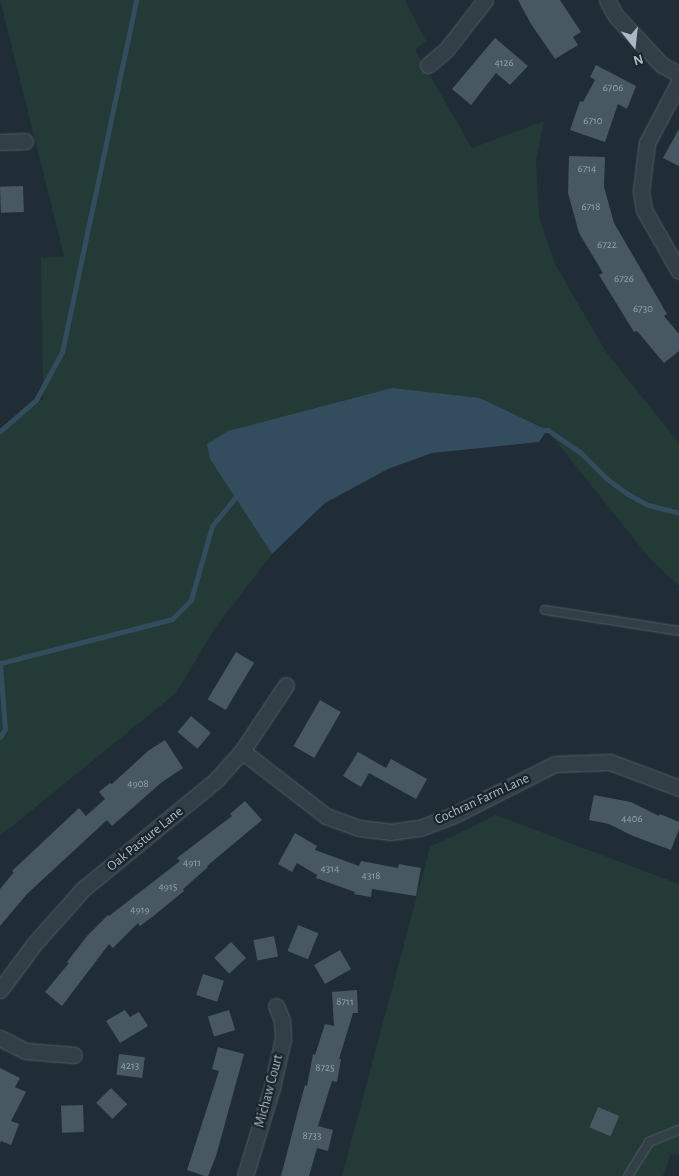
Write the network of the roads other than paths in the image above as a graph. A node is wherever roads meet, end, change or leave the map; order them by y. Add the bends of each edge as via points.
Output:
1 (485, 0) edge
2 (607, 0) edge
3 (428, 65) dead end
4 (679, 74) edge
5 (679, 82) edge
6 (25, 141) dead end
7 (0, 142) edge
8 (679, 271) edge
9 (545, 610) dead end
10 (679, 631) edge
11 (286, 685) dead end
12 (242, 751) junction
13 (679, 788) edge
14 (0, 990) edge
15 (276, 1006) dead end
16 (0, 1038) edge
17 (74, 1054) dead end
18 (679, 1130) edge
19 (245, 1176) edge
20 (628, 1176) edge

1 - 3 street via 446,50
2 - 4 street via 616,16 662,65
5 - 8 street via 647,144 642,191 644,210
6 - 7 street
9 - 10 lane
11 - 12 street, Oak Pasture Lane
12 - 13 street, Cochran Farm Lane via 326,816 359,828 390,832 420,828 452,816 555,764 610,762
12 - 14 street, Oak Pasture Lane via 216,780 83,889 34,944
15 - 19 street, Michaw Court via 282,1020 283,1038 272,1088
16 - 17 street via 26,1051
18 - 20 lane via 649,1142

